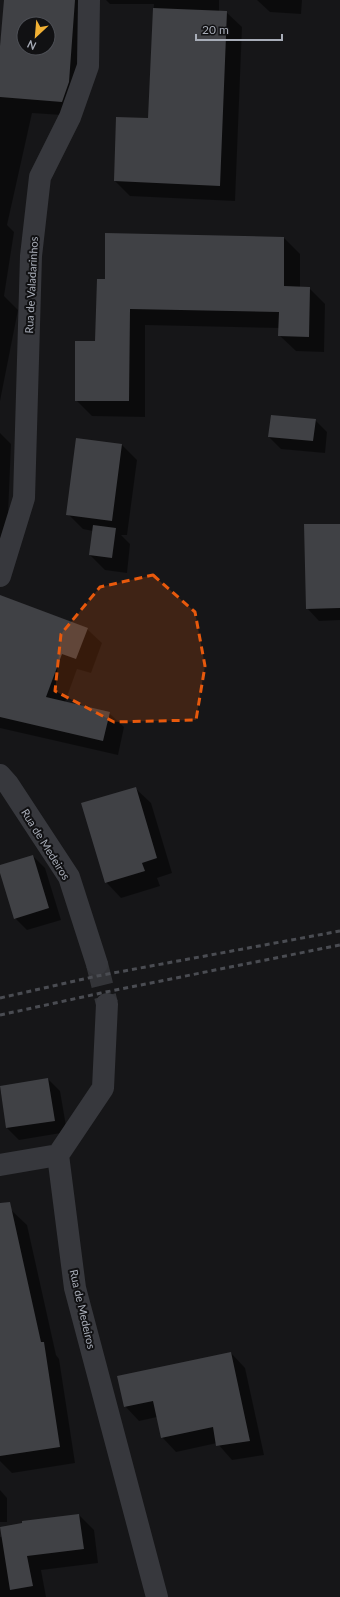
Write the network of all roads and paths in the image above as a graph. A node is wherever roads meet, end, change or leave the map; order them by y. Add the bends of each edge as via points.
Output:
1 (89, 0) edge
2 (0, 576) edge
3 (0, 775) edge
4 (97, 964) tunnel mouth
5 (107, 1004) tunnel mouth
6 (58, 1155) junction
7 (0, 1165) edge
8 (157, 1597) edge

1 - 2 street, Rua de Valadarinhos via 88,66 70,117 40,177 31,256 24,498
3 - 4 street, Rua de Medeiros via 69,877
5 - 6 street via 103,1088
6 - 7 street
6 - 8 street, Rua de Medeiros via 75,1288

